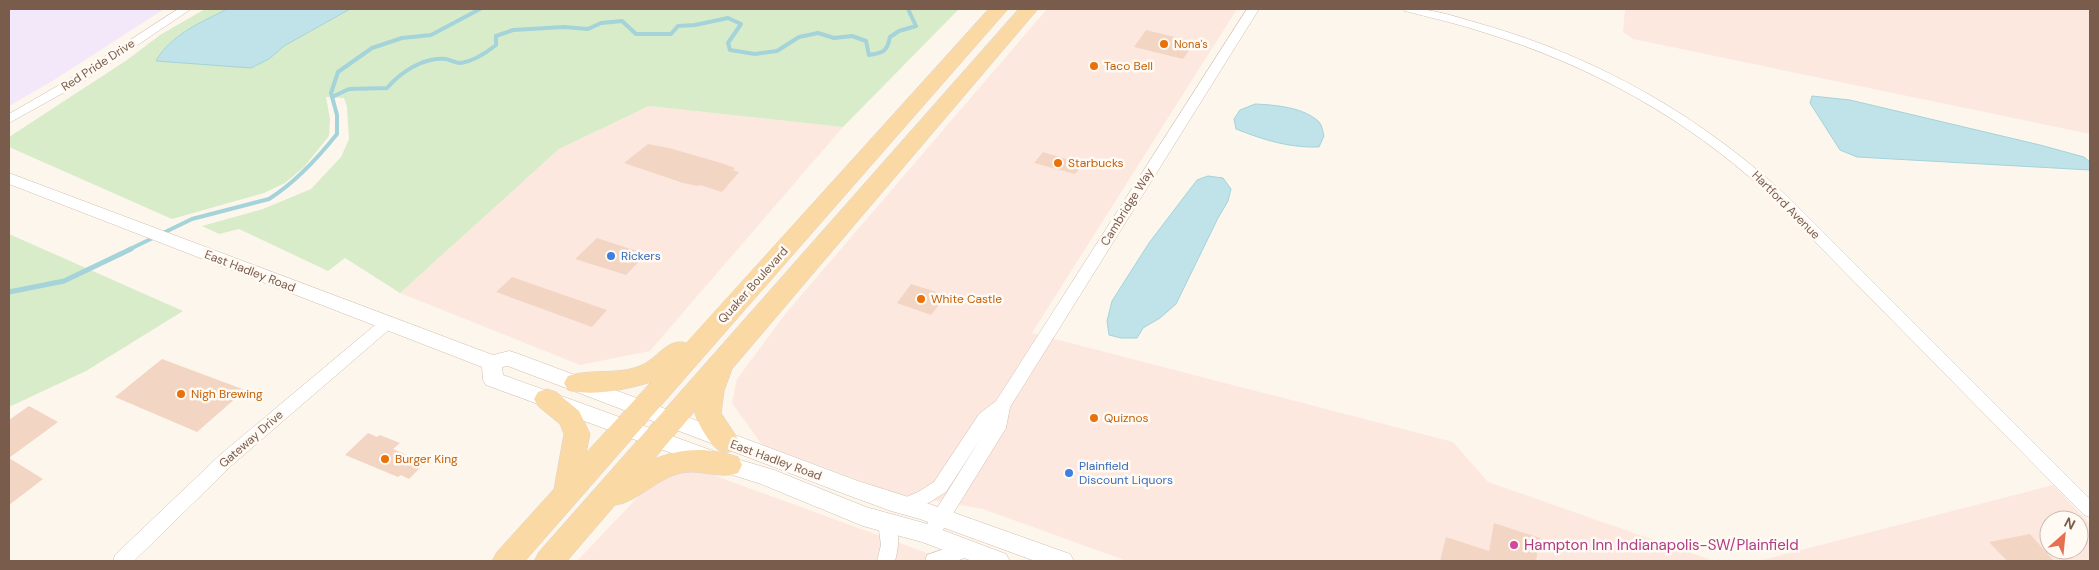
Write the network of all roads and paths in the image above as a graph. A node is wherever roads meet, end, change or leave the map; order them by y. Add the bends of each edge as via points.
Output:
1 (185, 9) edge
2 (999, 9) edge
3 (1028, 9) edge
4 (1253, 9) edge
5 (1409, 9) edge
6 (9, 119) edge
7 (9, 178) edge
8 (734, 306) junction
9 (386, 324) junction
10 (721, 362) junction
11 (492, 363) junction
12 (577, 383) junction
13 (547, 399) junction
14 (1002, 406) junction
15 (634, 418) junction
16 (663, 430) junction
17 (727, 453) junction
18 (567, 494) junction
19 (903, 506) junction
20 (596, 507) junction
21 (2090, 510) edge
22 (887, 523) junction
23 (935, 526) junction
24 (967, 549) junction
25 (122, 561) edge
26 (507, 561) edge
27 (549, 561) edge
28 (886, 561) edge
29 (934, 561) edge
30 (998, 561) edge
31 (1062, 561) edge

1 - 6 street, Red Pride Drive via 77,80
2 - 8 main road, Quaker Boulevard
3 - 10 main road, Quaker Boulevard
4 - 14 street, Cambridge Way
5 - 21 street, Hartford Avenue via 1507,35 1582,64 1649,98 1713,141 1770,190
7 - 9 street, East Hadley Road
8 - 12 main road via 653,371 629,379
8 - 15 main road, Quaker Boulevard
9 - 11 street, East Hadley Road
9 - 25 street, Gateway Drive via 226,460
10 - 16 main road, Quaker Boulevard
10 - 17 main road via 711,391 708,415
11 - 12 street, East Hadley Road via 509,358
11 - 13 street, East Hadley Road via 492,380
12 - 15 street, East Hadley Road
13 - 15 street, East Hadley Road
13 - 18 main road via 570,418 577,434
14 - 19 street, Cambridge Way via 985,418 940,487
14 - 23 street, Cambridge Way via 1000,423
15 - 16 street, East Hadley Road
15 - 18 main road, Quaker Boulevard
16 - 17 street, East Hadley Road
16 - 20 main road, Quaker Boulevard
17 - 19 street, East Hadley Road
17 - 20 main road via 675,463 636,481
17 - 22 street, East Hadley Road via 766,476
18 - 26 main road, Quaker Boulevard
19 - 23 street, East Hadley Road
20 - 27 main road, Quaker Boulevard
22 - 23 street, East Hadley Road
22 - 28 street via 890,545
23 - 24 street, East Hadley Road
23 - 31 street, East Hadley Road
24 - 29 street
24 - 30 street, East Hadley Road

